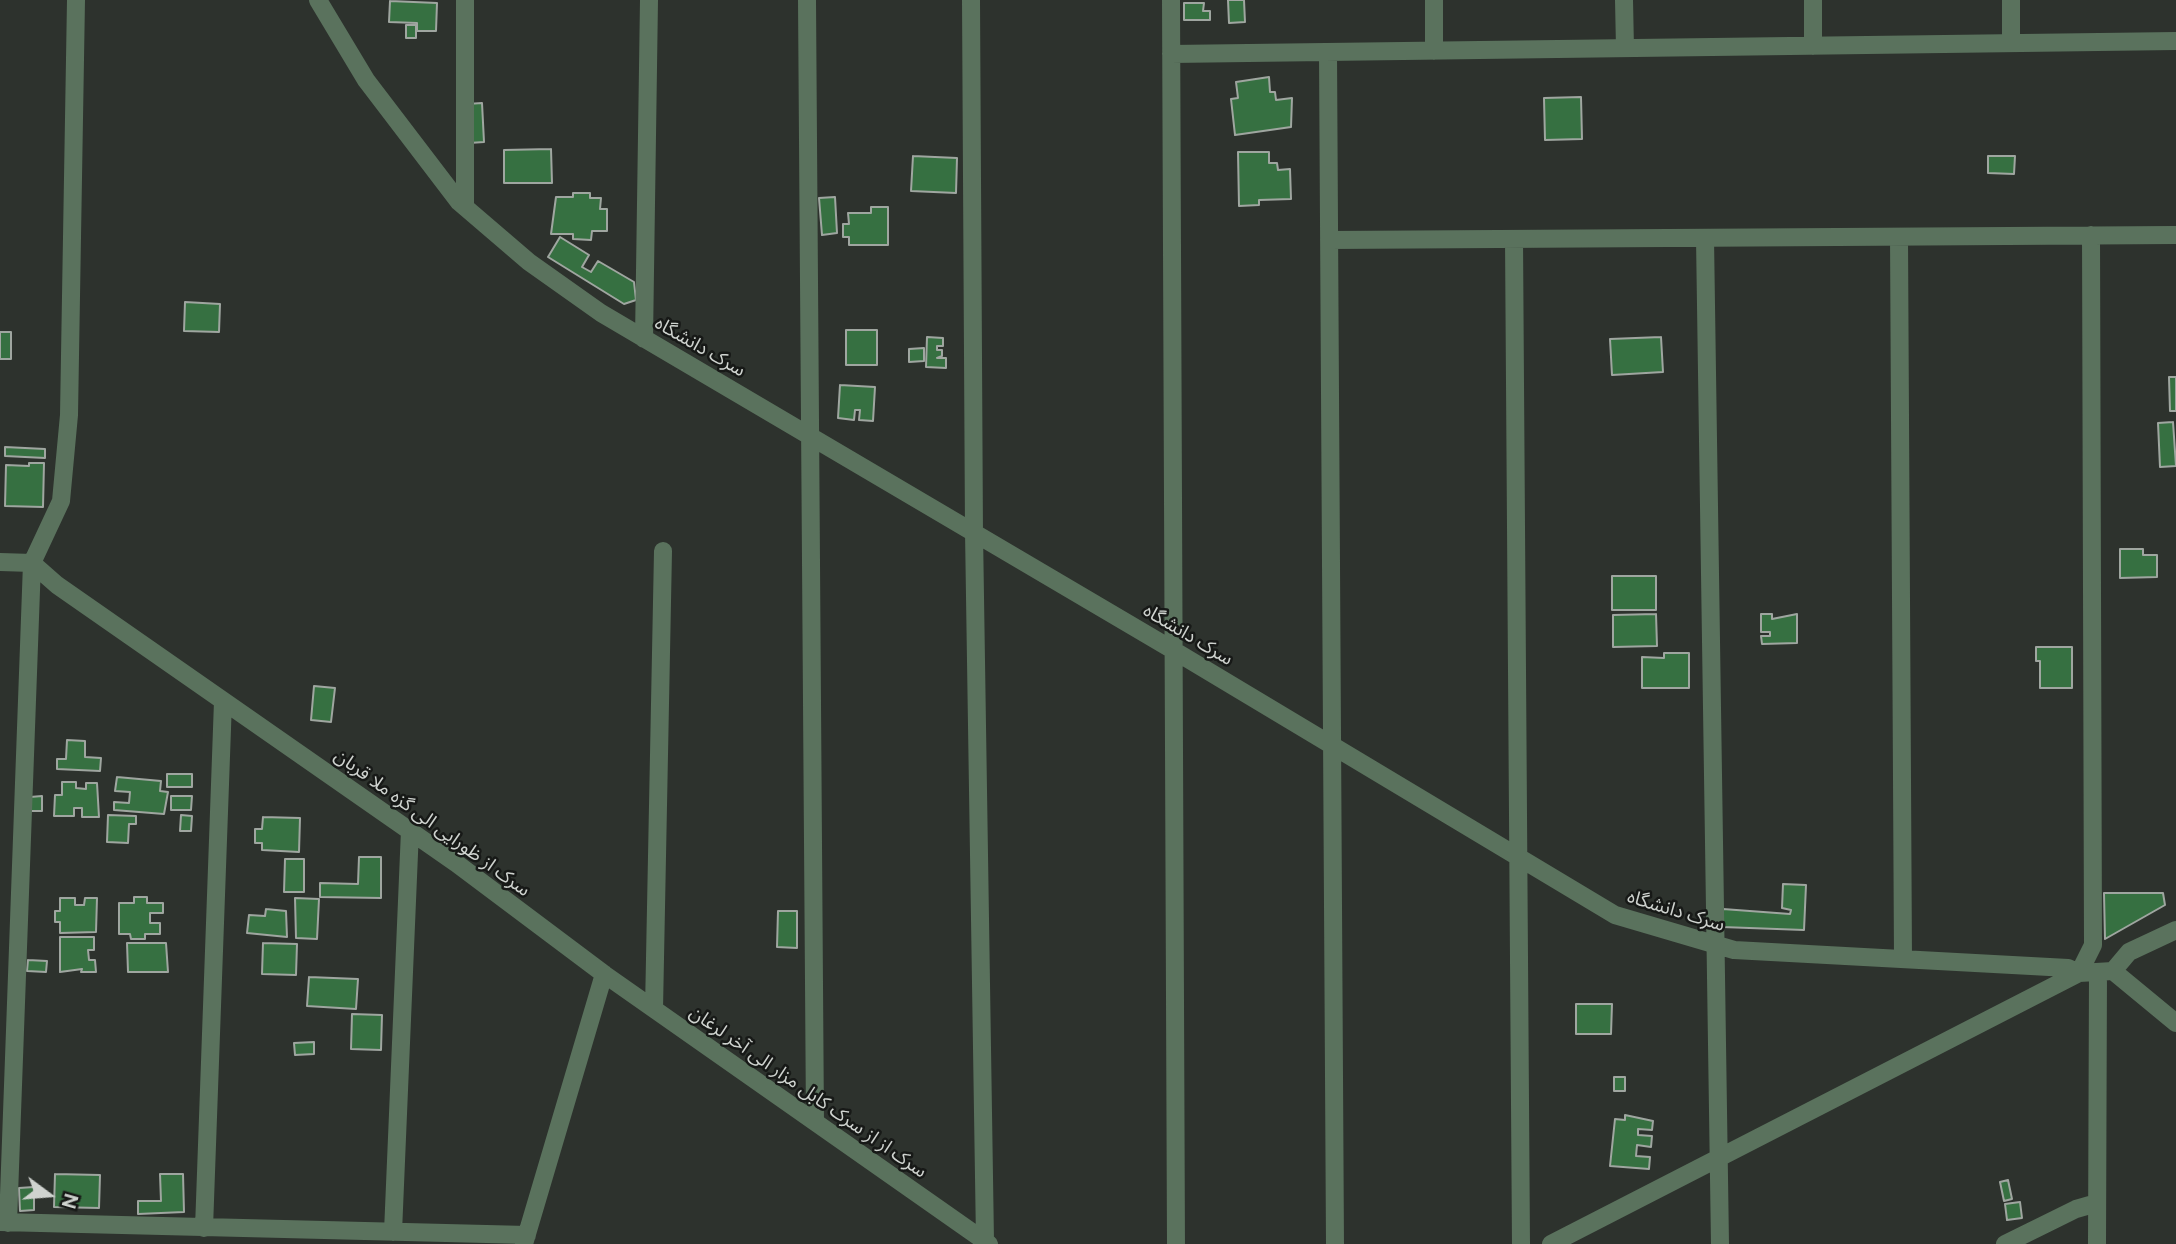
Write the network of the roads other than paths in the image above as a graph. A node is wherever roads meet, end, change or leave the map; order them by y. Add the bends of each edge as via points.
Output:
1 (76, 0) edge
2 (318, 0) edge
3 (465, 0) edge
4 (649, 0) edge
5 (807, 0) edge
6 (971, 0) edge
7 (1171, 0) edge
8 (1434, 0) edge
9 (1624, 0) edge
10 (1812, 0) edge
11 (2011, 0) edge
12 (2176, 41) edge
13 (2011, 43) junction
14 (1813, 46) junction
15 (1625, 48) junction
16 (1434, 51) junction
17 (1328, 52) junction
18 (1171, 54) junction
19 (465, 207) junction
20 (2091, 235) junction
21 (2176, 235) edge
22 (1899, 237) junction
23 (1705, 238) junction
24 (1514, 239) junction
25 (1329, 240) junction
26 (644, 339) junction
27 (809, 435) junction
28 (974, 532) junction
29 (663, 551) dead end
30 (0, 562) edge
31 (32, 563) junction
32 (1173, 650) junction
33 (223, 701) junction
34 (1331, 744) junction
35 (410, 830) junction
36 (1518, 857) junction
37 (2176, 930) edge
38 (1715, 945) junction
39 (1903, 959) junction
40 (2079, 972) junction
41 (2105, 972) junction
42 (604, 974) junction
43 (654, 1009) junction
44 (2176, 1023) edge
45 (815, 1122) junction
46 (1718, 1160) junction
47 (2097, 1203) junction
48 (4, 1222) edge
49 (204, 1227) junction
50 (393, 1232) junction
51 (526, 1240) edge
52 (987, 1242) edge
53 (1176, 1244) edge
54 (1335, 1244) edge
55 (1521, 1244) edge
56 (1551, 1244) edge
57 (1720, 1244) edge
58 (2005, 1244) edge
59 (2097, 1244) edge

1 - 31 street via 68,415 61,501
2 - 19 street, سرک دانشگاه via 366,80
3 - 19 street
4 - 26 street
5 - 27 street
6 - 28 street
7 - 18 street
8 - 16 street
9 - 15 street
10 - 14 street
11 - 13 street
12 - 13 street
13 - 14 street
14 - 15 street
15 - 16 street
16 - 17 street
17 - 18 street
17 - 25 street
18 - 32 street
19 - 26 street, سرک دانشگاه via 529,262
20 - 21 street
20 - 22 street
20 - 40 street via 2092,945
22 - 23 street
22 - 39 street
23 - 24 street
23 - 38 street
24 - 25 street
24 - 36 street
25 - 34 street
26 - 27 street, سرک دانشگاه
27 - 28 street, سرک دانشگاه
27 - 45 street
28 - 32 street, سرک دانشگاه
28 - 52 street
29 - 43 street
30 - 31 street
31 - 33 street, سرک از ظورایی الی گزه ملا قربان
31 - 48 street
32 - 34 street, سرک دانشگاه
32 - 53 street
33 - 35 street, سرک از ظورایی الی گزه ملا قربان
33 - 49 street
34 - 36 street, سرک دانشگاه
34 - 54 street
35 - 42 street, سرک از ظورایی الی گزه ملا قربان
35 - 50 street
36 - 38 street, سرک دانشگاه via 1615,915
36 - 55 street
37 - 41 street via 2129,952
38 - 39 street, سرک دانشگاه via 1734,950
38 - 46 street
39 - 40 street, سرک دانشگاه
40 - 41 street, سرک دانشگاه
40 - 46 street
41 - 44 street
41 - 47 street
42 - 43 street, سرک از از سرک کابل مزار الی آخر لرغان
42 - 51 street
43 - 45 street, سرک از از سرک کابل مزار الی آخر لرغان
45 - 52 street, سرک از از سرک کابل مزار الی آخر لرغان
46 - 56 street
46 - 57 street
47 - 58 street
47 - 59 street
48 - 49 street
49 - 50 street
50 - 51 street

